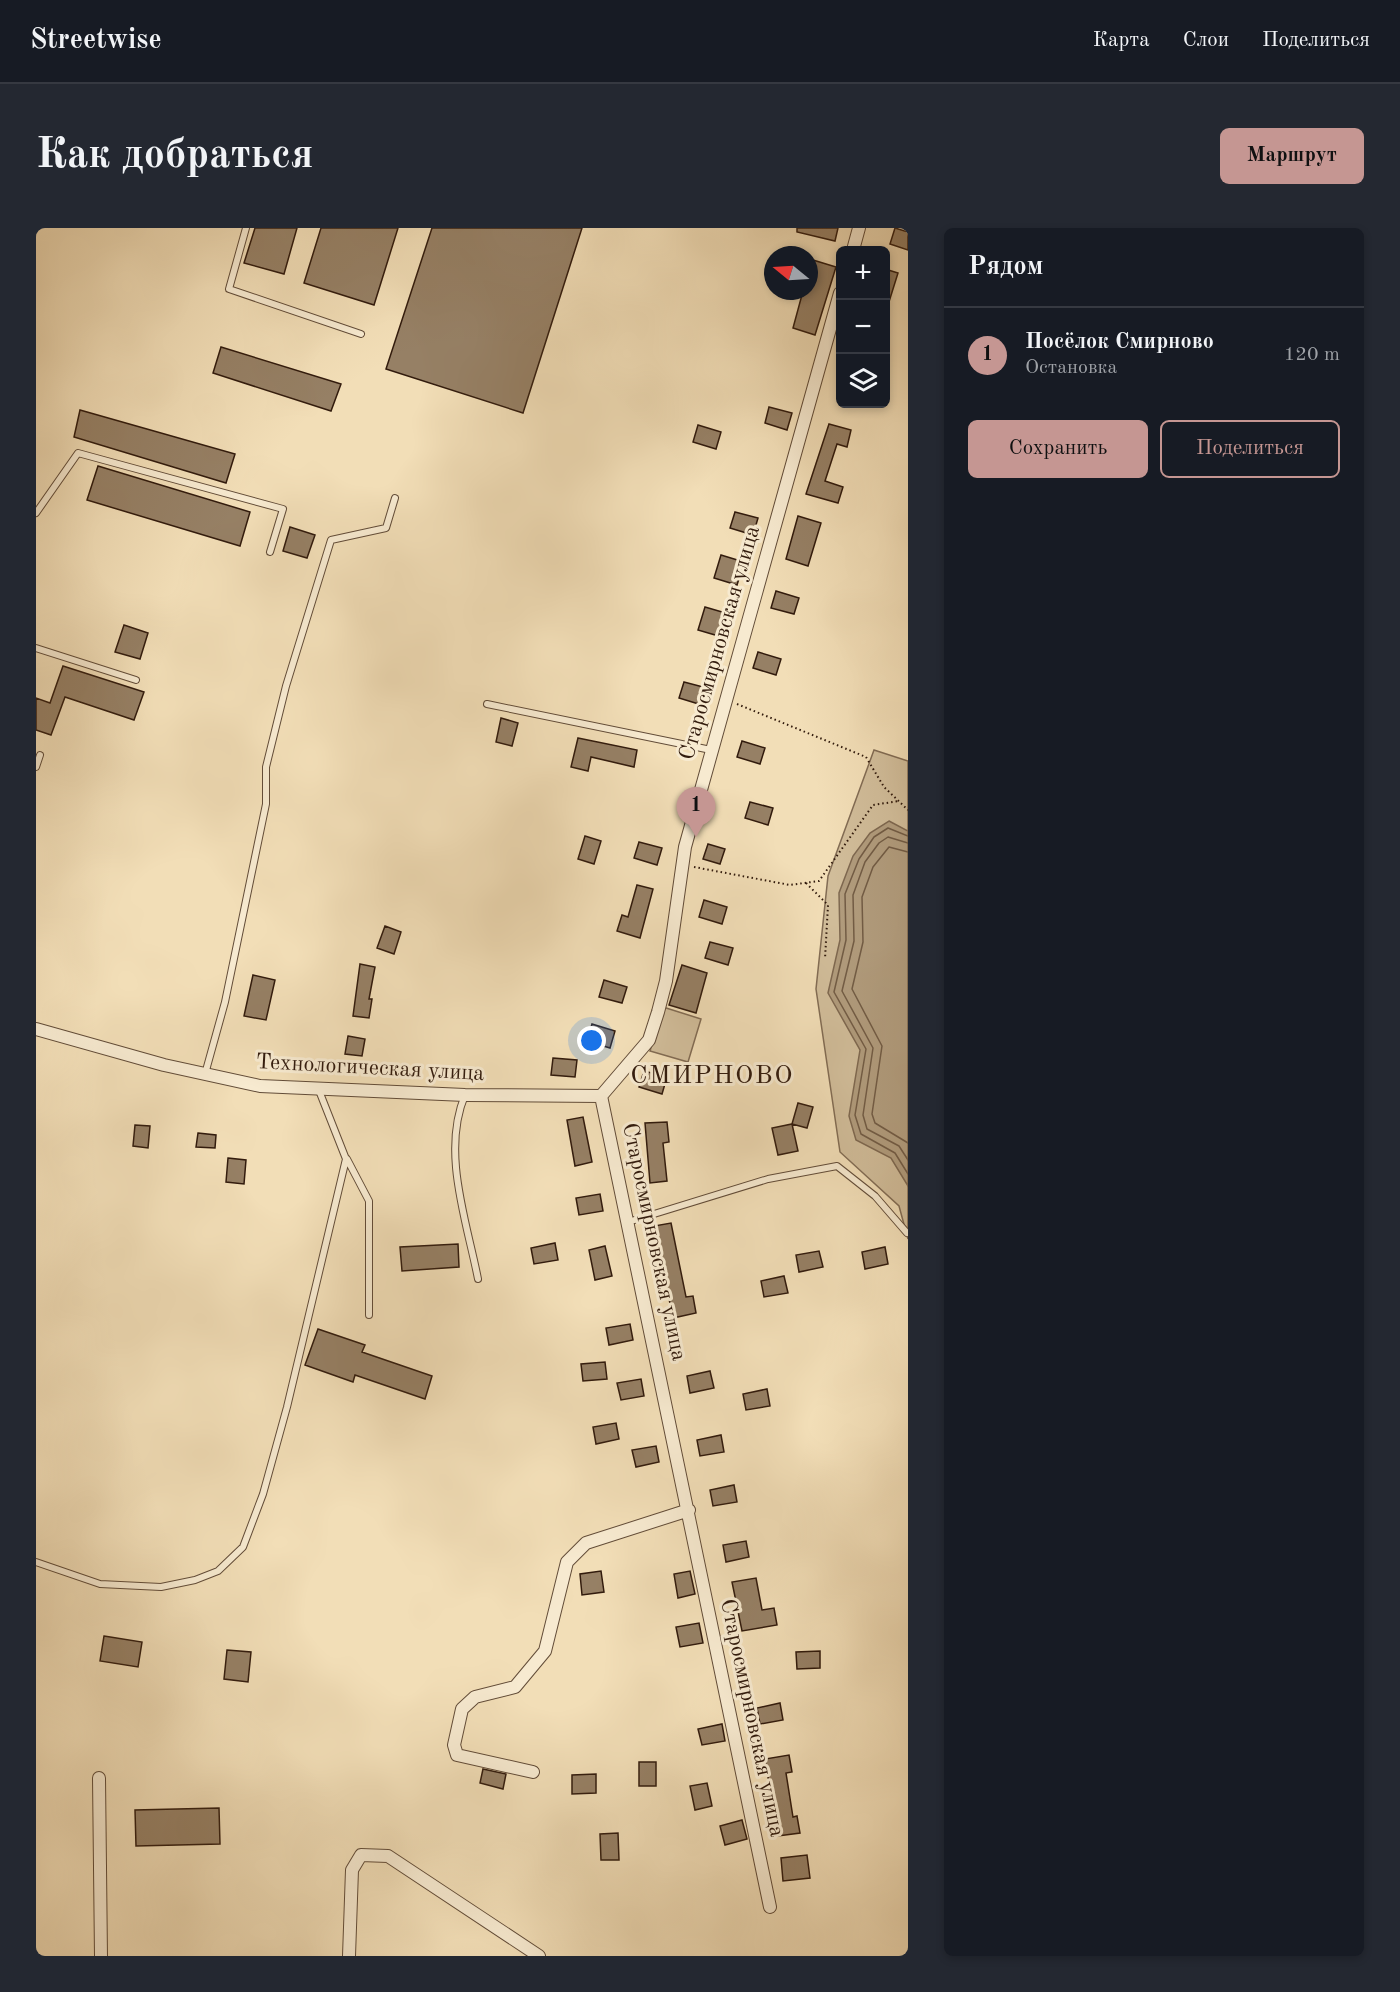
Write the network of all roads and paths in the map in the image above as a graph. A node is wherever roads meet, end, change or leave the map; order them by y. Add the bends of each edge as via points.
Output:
1 (246, 228) edge
2 (859, 228) edge
3 (854, 246) edge
4 (838, 300) edge
5 (362, 334) dead end
6 (395, 498) dead end
7 (36, 513) edge
8 (270, 552) dead end
9 (36, 648) edge
10 (136, 680) dead end
11 (725, 699) junction
12 (487, 704) dead end
13 (711, 750) junction
14 (40, 755) dead end
15 (36, 766) edge
16 (899, 801) junction
17 (908, 810) edge
18 (682, 864) junction
19 (806, 883) junction
20 (825, 959) dead end
21 (36, 1029) edge
22 (205, 1074) junction
23 (317, 1088) junction
24 (465, 1095) junction
25 (601, 1096) junction
26 (346, 1159) junction
27 (628, 1222) junction
28 (907, 1233) edge
29 (478, 1279) dead end
30 (369, 1314) dead end
31 (688, 1510) junction
32 (36, 1562) edge
33 (532, 1772) dead end
34 (99, 1778) dead end
35 (770, 1907) dead end
36 (101, 1956) edge
37 (349, 1956) edge
38 (539, 1956) edge

1 - 5 lane via 229,289
2 - 3 street
4 - 11 street, Старосмирновская улица
6 - 22 lane via 386,528 331,540 286,686 266,767 266,804 225,1002
7 - 8 lane via 78,453 283,509
9 - 10 lane
11 - 13 street, Старосмирновская улица
11 - 16 path via 866,757 884,787
12 - 13 lane
13 - 18 street, Старосмирновская улица
14 - 15 lane
16 - 17 path
16 - 19 path via 873,805 819,881
18 - 19 path via 790,885
18 - 25 street, Старосмирновская улица via 666,981 649,1040
19 - 20 path via 828,905
21 - 22 street, Технологическая улица
22 - 23 street, Технологическая улица via 260,1086
23 - 24 street, Технологическая улица
23 - 26 lane
24 - 25 street, Технологическая улица
24 - 29 lane via 454,1136
25 - 27 street, Старосмирновская улица
26 - 30 lane via 369,1201
26 - 32 lane via 287,1407 263,1494 243,1547 218,1570 195,1580 161,1587 100,1584
27 - 28 lane via 768,1179 837,1166 875,1196
27 - 31 street, Старосмирновская улица
31 - 33 street via 586,1543 567,1562 545,1651 516,1687 475,1697 462,1708 454,1745 457,1755
31 - 35 street, Старосмирновская улица
34 - 36 street
37 - 38 street via 352,1870 361,1855 388,1856

